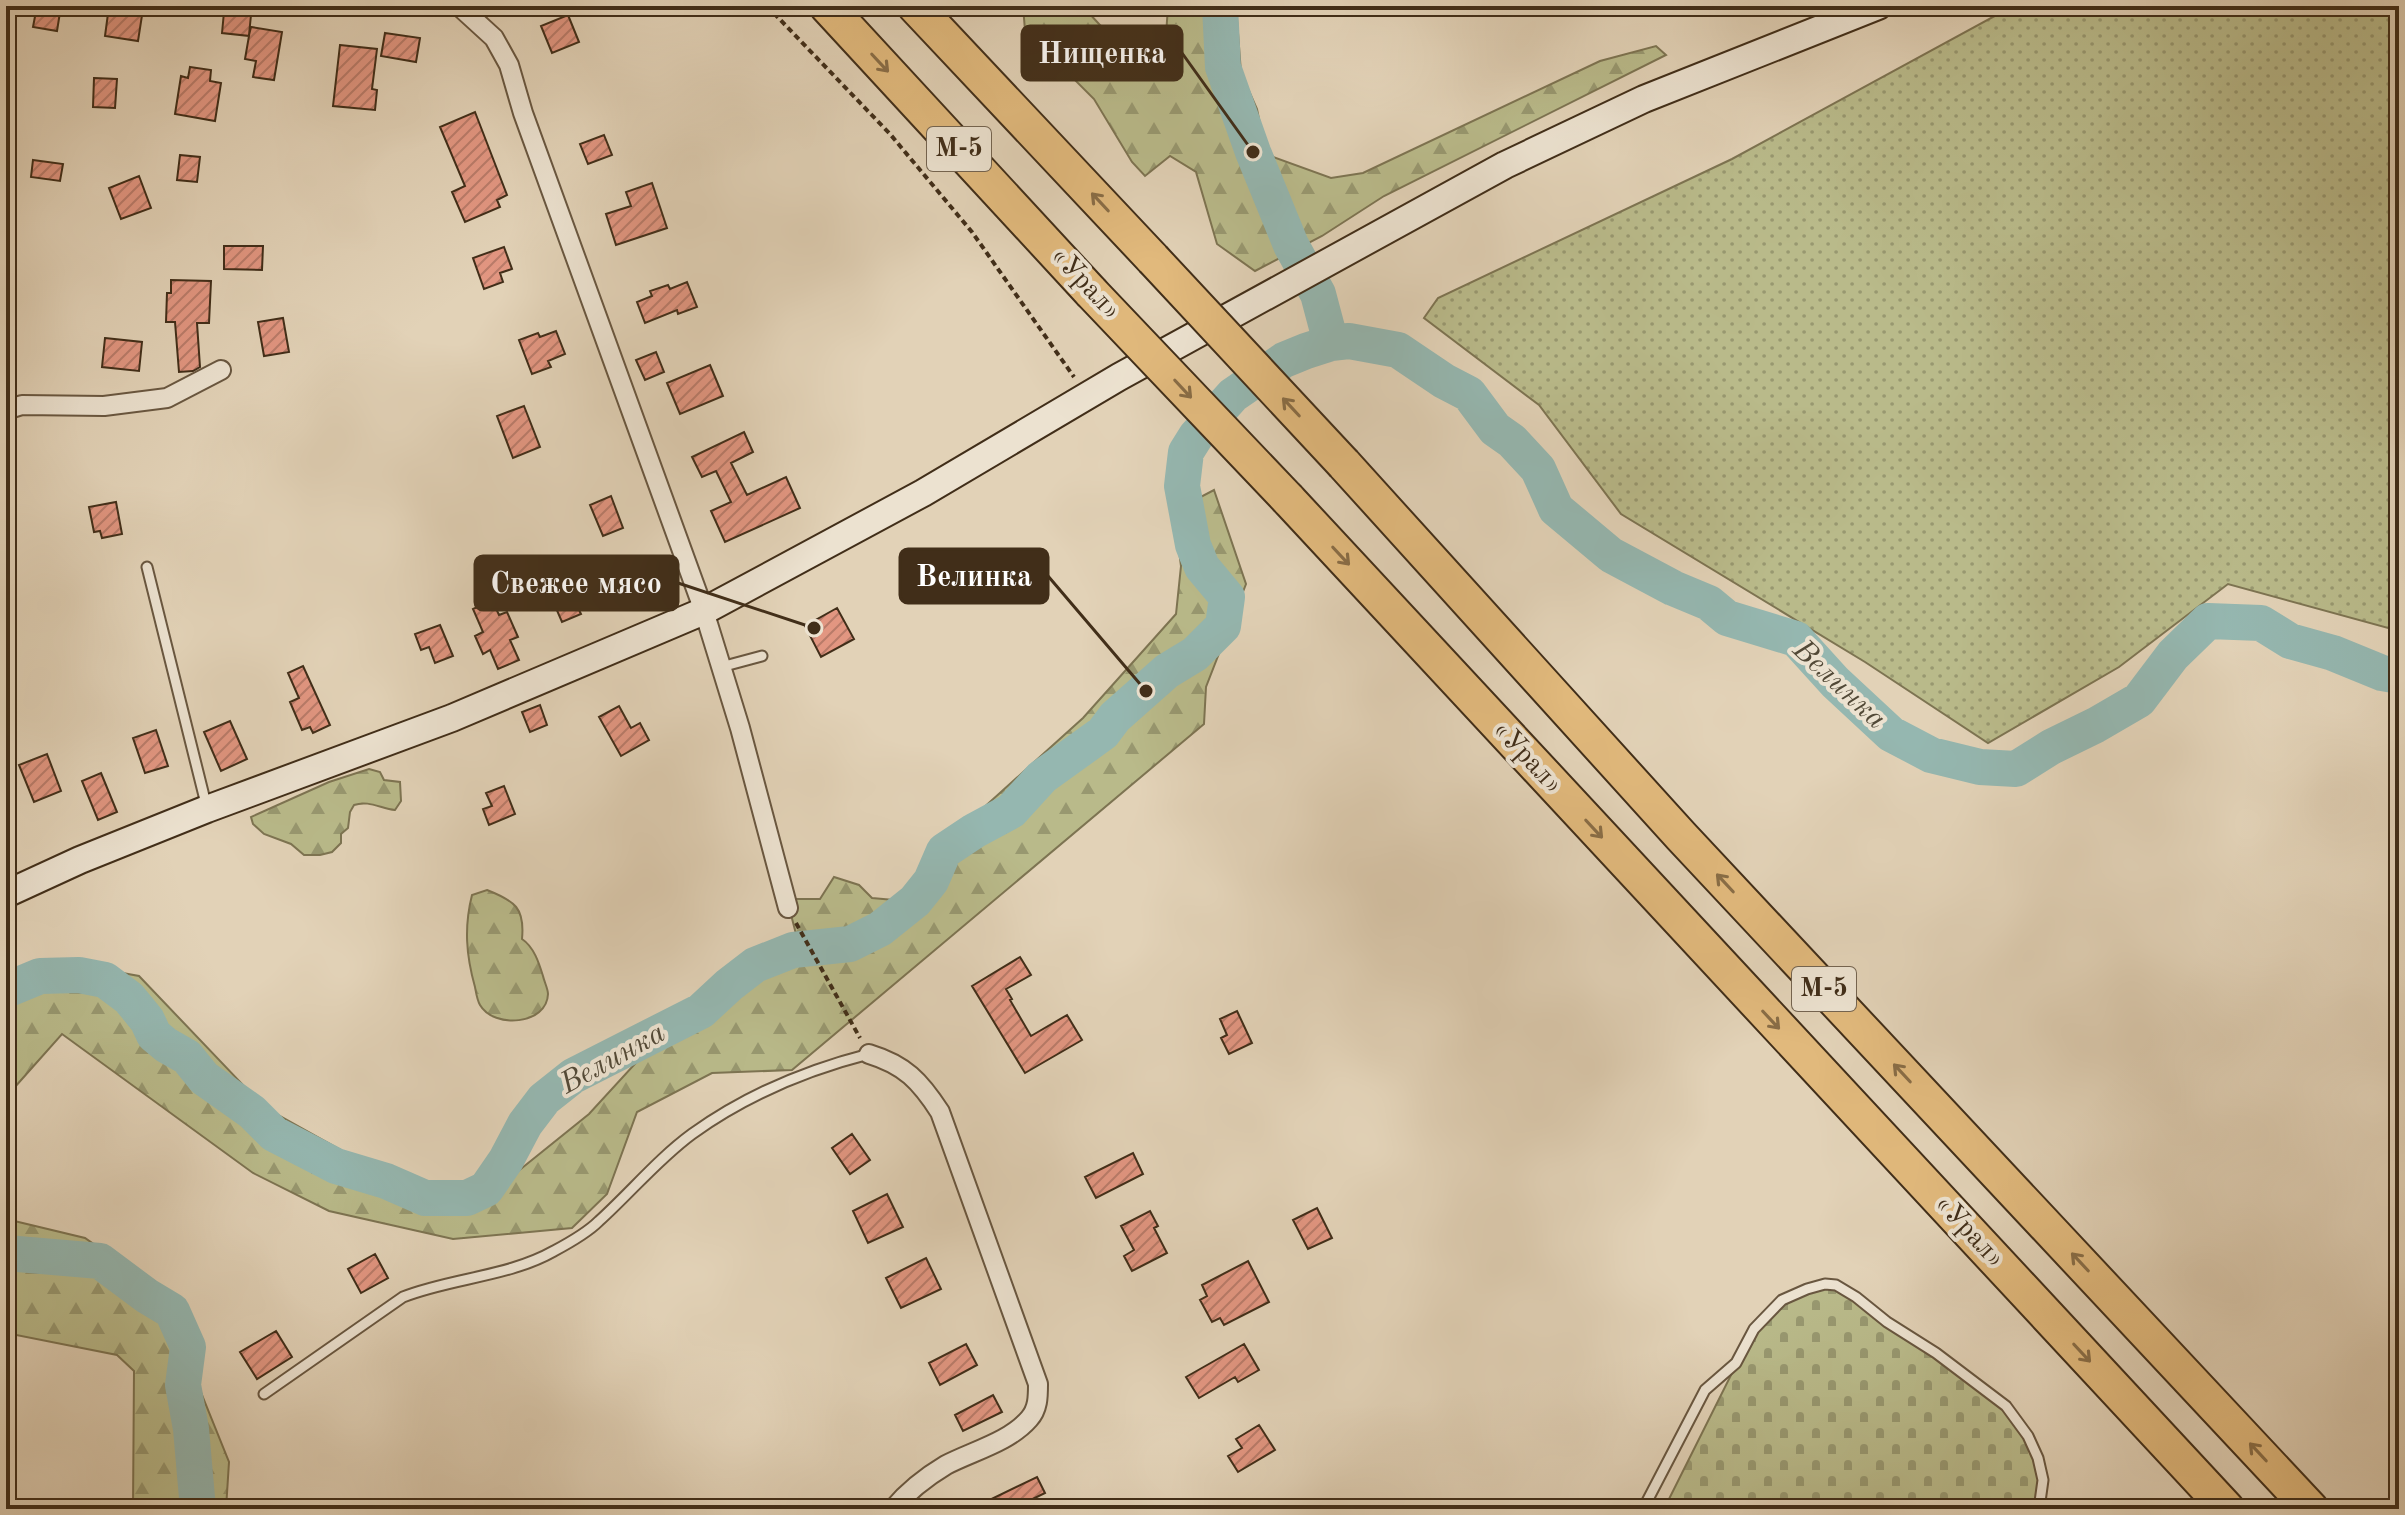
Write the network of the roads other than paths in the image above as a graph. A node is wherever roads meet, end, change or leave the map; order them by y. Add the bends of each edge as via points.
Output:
1 (459, 6) edge
2 (827, 6) edge
3 (915, 6) edge
4 (1878, 6) edge
5 (221, 370) dead end
6 (6, 410) edge
7 (147, 567) dead end
8 (704, 611) junction
9 (762, 656) dead end
10 (721, 667) junction
11 (207, 809) junction
12 (6, 894) edge
13 (788, 908) road end
14 (869, 1054) joint
15 (264, 1394) dead end
16 (893, 1509) edge
17 (1643, 1509) edge
18 (2039, 1509) edge
19 (2227, 1509) edge
20 (2311, 1509) edge

1 - 8 street via 494,38 509,65
2 -> 19 highway, «Урал» / М-5, bridge
20 -> 3 highway, М-5, bridge
4 - 8 street via 1644,99 1505,165
5 - 6 street via 167,398
7 - 11 lane
8 - 10 street
8 - 11 street via 452,718
9 - 10 lane
10 - 13 street
11 - 12 street
14 - 15 lane via 828,1064 762,1092 693,1134 597,1223 552,1252 403,1297
14 - 16 street via 915,1078 940,1112 1038,1384 1031,1418 1015,1432 945,1466 909,1490
17 - 18 lane via 1705,1390 1736,1363 1754,1329 1782,1300 1825,1284 1856,1297 2006,1406 2038,1458 2043,1480

